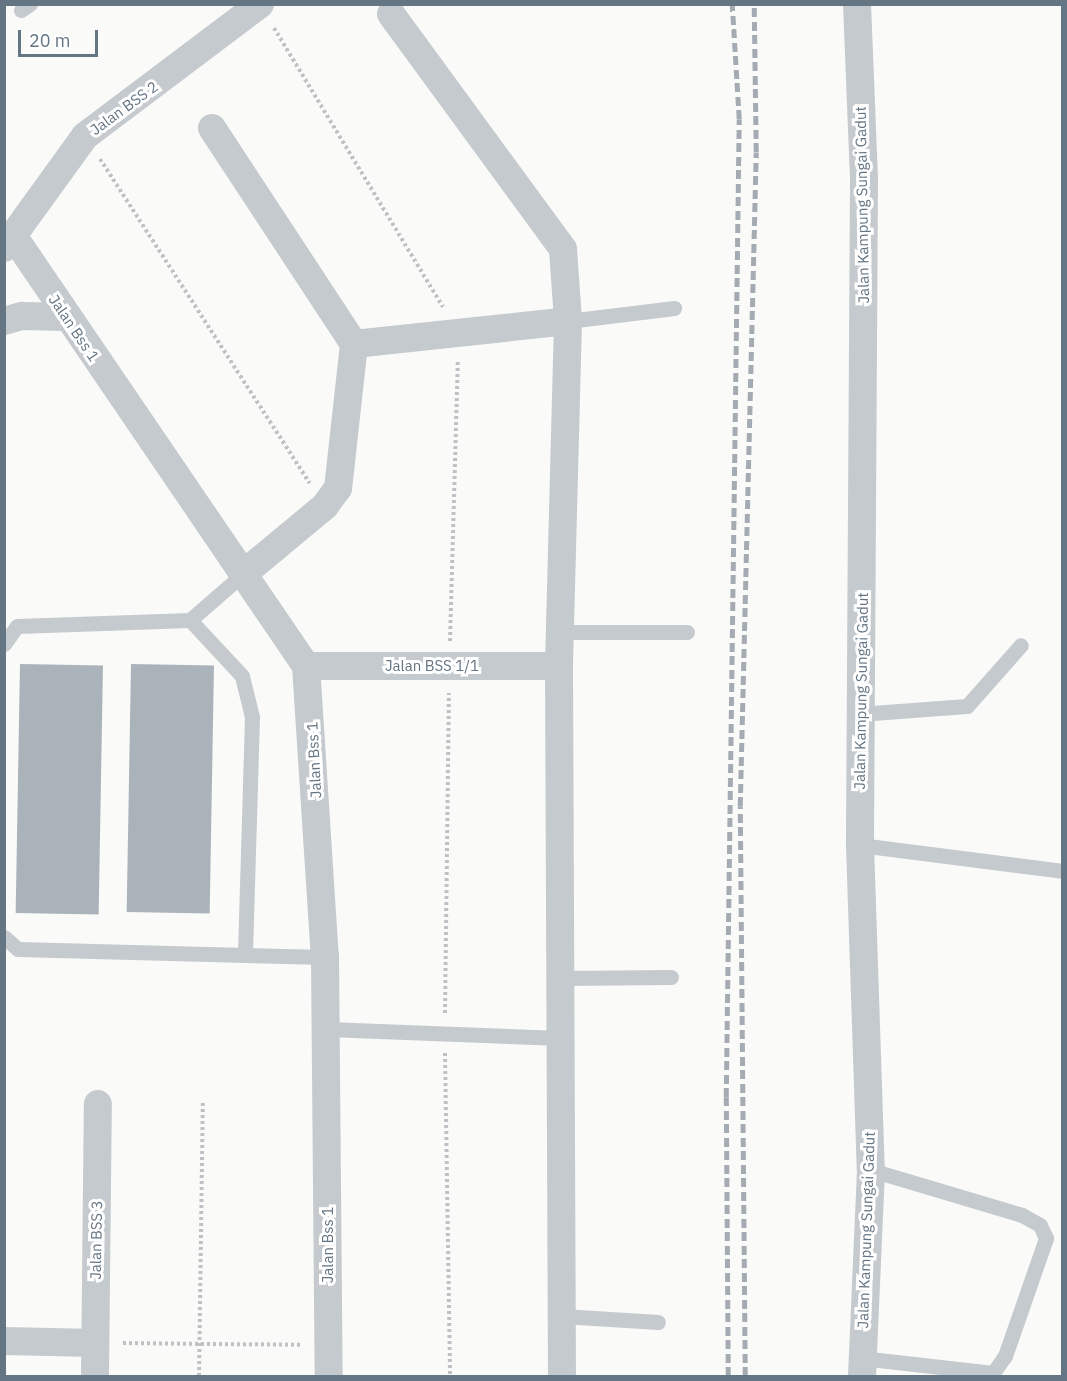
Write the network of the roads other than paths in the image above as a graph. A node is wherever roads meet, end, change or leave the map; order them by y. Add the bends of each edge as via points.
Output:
1 (260, 4) edge
2 (857, 4) edge
3 (392, 14) dead end
4 (212, 128) dead end
5 (8, 241) edge
6 (674, 308) dead end
7 (65, 317) junction
8 (4, 321) edge
9 (568, 321) junction
10 (354, 344) junction
11 (243, 574) junction
12 (190, 620) junction
13 (559, 632) junction
14 (687, 632) dead end
15 (4, 644) edge
16 (1021, 645) dead end
17 (306, 666) junction
18 (559, 666) junction
19 (859, 714) junction
20 (860, 845) junction
21 (1062, 871) edge
22 (4, 937) edge
23 (245, 955) junction
24 (325, 957) junction
25 (671, 977) dead end
26 (560, 978) junction
27 (327, 1029) junction
28 (560, 1038) junction
29 (98, 1104) dead end
30 (871, 1170) junction
31 (562, 1316) junction
32 (658, 1322) dead end
33 (4, 1341) edge
34 (95, 1343) junction
35 (862, 1367) edge
36 (95, 1377) edge
37 (329, 1377) edge
38 (562, 1377) edge

1 - 5 street, Jalan BSS 2 via 85,136
2 - 19 street, Jalan Kampung Sungai Gadut via 864,180
3 - 9 street via 563,249
4 - 10 street
5 - 7 street, Jalan Bss 1
6 - 9 lane
7 - 8 street via 22,316
7 - 11 street, Jalan Bss 1
9 - 10 street
9 - 13 street
10 - 11 street via 344,471 325,506
11 - 12 lane
11 - 17 street, Jalan Bss 1
12 - 15 lane via 17,626
12 - 23 lane via 242,676 252,717
13 - 14 lane
13 - 18 street
16 - 19 lane via 966,706
17 - 18 street, Jalan BSS 1/1
17 - 24 street, Jalan Bss 1
18 - 26 street
19 - 20 street, Jalan Kampung Sungai Gadut
20 - 21 lane
20 - 30 street, Jalan Kampung Sungai Gadut
22 - 23 lane via 18,949
23 - 24 lane
24 - 27 street, Jalan Bss 1
25 - 26 lane
26 - 28 street
27 - 28 lane
27 - 37 street, Jalan Bss 1
28 - 31 street
29 - 34 street, Jalan BSS 3
30 - 35 street, Jalan Kampung Sungai Gadut
30 - 35 lane via 1022,1215 1040,1225 1046,1238 1005,1356 993,1373
31 - 32 lane
31 - 38 street
33 - 34 street
34 - 36 street, Jalan BSS 3

